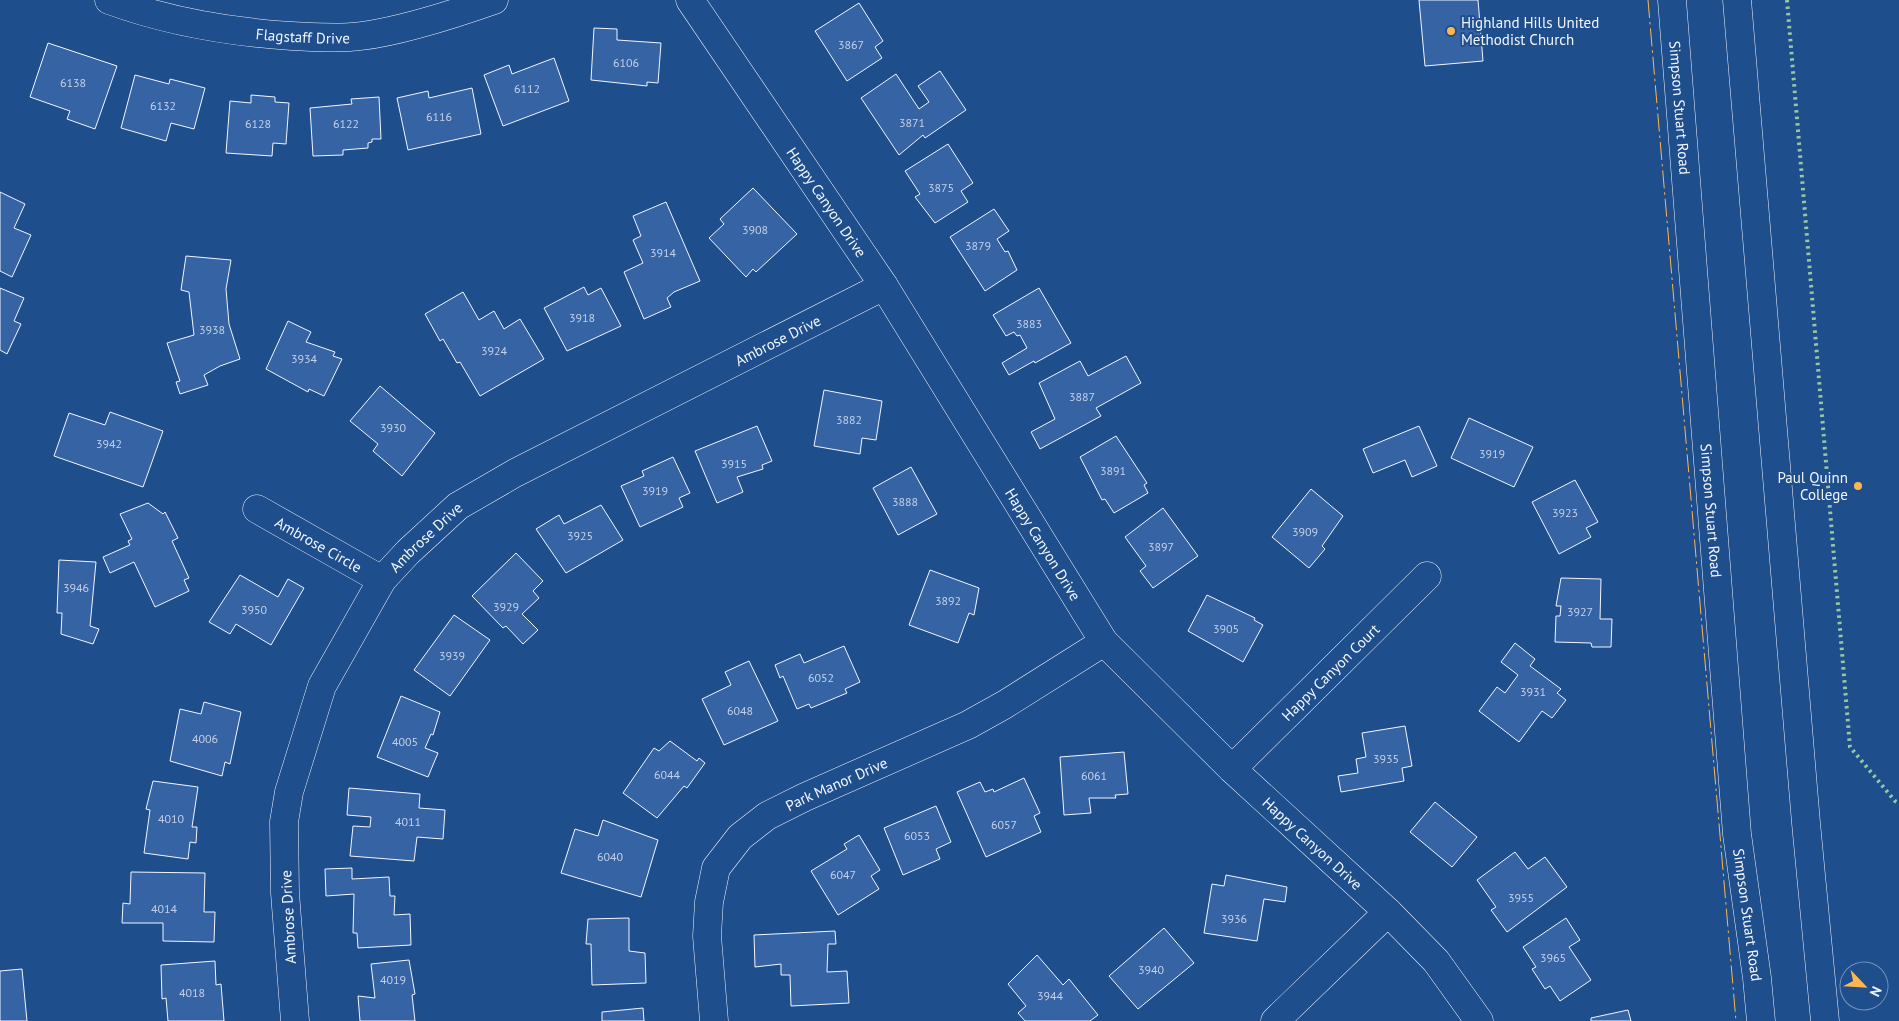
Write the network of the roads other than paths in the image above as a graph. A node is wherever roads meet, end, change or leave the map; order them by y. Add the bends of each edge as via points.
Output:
1 (109, 0) edge
2 (494, 0) edge
3 (690, 0) edge
4 (1672, 0) edge
5 (1737, 0) edge
6 (884, 286) junction
7 (257, 509) dead end
8 (1427, 576) dead end
9 (382, 580) junction
10 (1104, 642) junction
11 (1232, 769) junction
12 (1388, 912) junction
13 (295, 1021) edge
14 (714, 1021) edge
15 (1275, 1021) edge
16 (1479, 1021) edge
17 (1761, 1021) edge
18 (1825, 1021) edge

1 - 2 street, Flagstaff Drive via 206,27 312,37 361,36 408,26
3 - 6 street, Happy Canyon Drive
4 - 17 street, Simpson Stuart Road via 1737,834
5 - 18 street
6 - 9 street, Ambrose Drive via 515,473 458,506
6 - 10 street, Happy Canyon Drive
7 - 9 street, Ambrose Circle
8 - 11 street, Happy Canyon Court
9 - 13 street, Ambrose Drive via 322,686 289,792 284,822 285,893
10 - 11 street, Happy Canyon Drive
10 - 14 street, Park Manor Drive via 968,725 767,816 740,837 716,868 709,902 707,936
11 - 12 street, Happy Canyon Drive
12 - 15 street
12 - 16 street, Happy Canyon Drive via 1436,961

